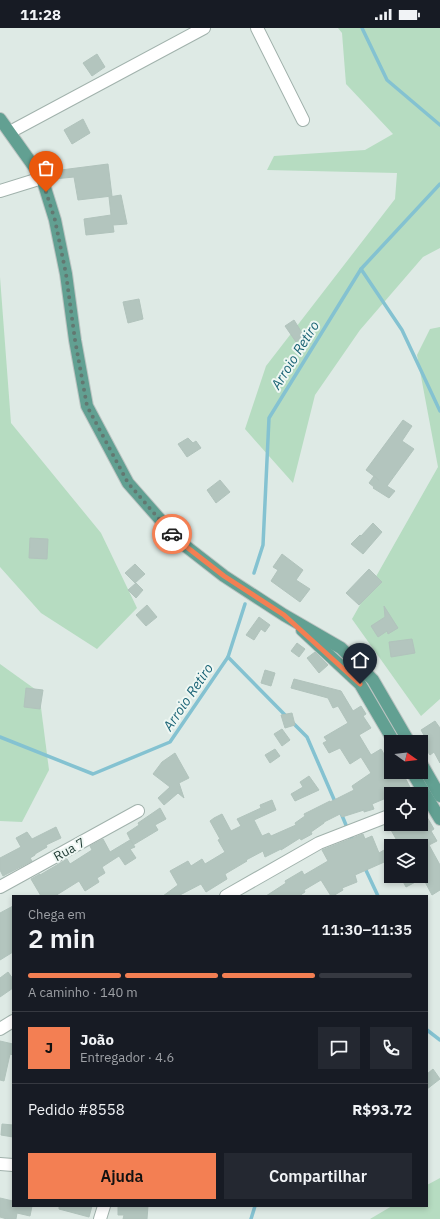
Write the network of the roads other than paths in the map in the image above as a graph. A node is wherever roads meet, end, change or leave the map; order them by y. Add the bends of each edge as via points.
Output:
1 (204, 28) edge
2 (256, 28) edge
3 (0, 119) edge
4 (303, 120) dead end
5 (10, 132) junction
6 (42, 178) junction
7 (0, 191) edge
8 (284, 615) junction
9 (390, 735) edge
10 (405, 735) edge
11 (418, 779) edge
12 (426, 779) edge
13 (431, 796) edge
14 (138, 811) dead end
15 (384, 818) edge
16 (440, 819) edge
17 (0, 887) edge
18 (228, 895) edge
19 (12, 1023) edge
20 (0, 1029) edge
21 (0, 1164) edge
22 (12, 1165) edge
23 (104, 1207) edge
24 (100, 1219) edge

1 - 5 street
2 - 4 street
3 - 5 main road
5 - 6 main road
6 - 7 street
6 - 8 main road via 55,220 66,274 87,406 128,483 179,541 224,576
8 - 9 main road via 360,684
8 - 10 main road via 342,648 373,680
11 - 13 main road
12 - 13 main road
13 - 16 main road
14 - 17 street, Rua 7
15 - 18 street via 319,843
19 - 20 street
21 - 22 street
23 - 24 street

